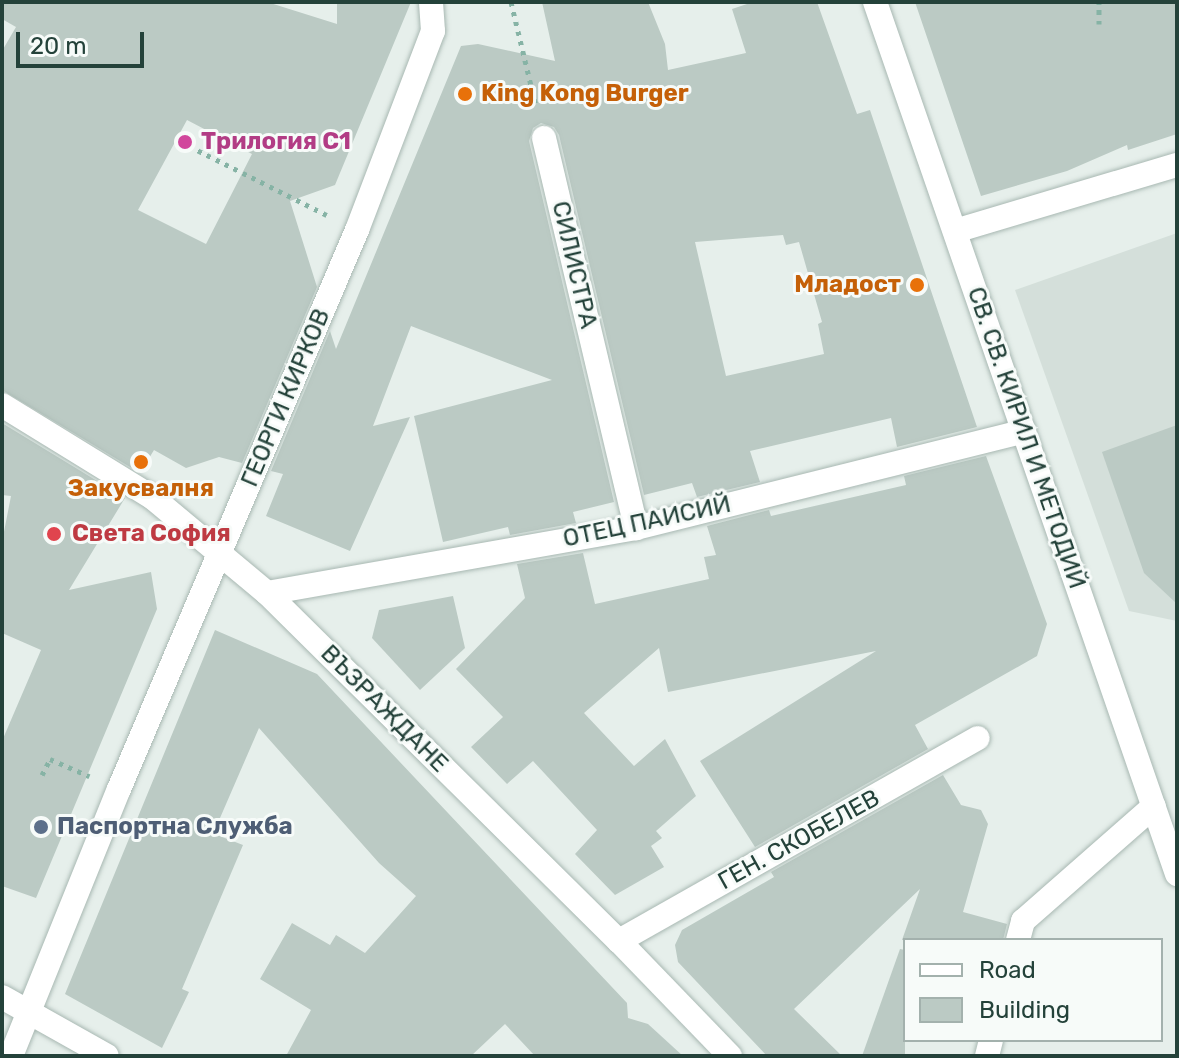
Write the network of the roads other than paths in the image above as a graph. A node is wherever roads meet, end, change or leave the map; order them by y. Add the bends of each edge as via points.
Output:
1 (431, 2) edge
2 (875, 2) edge
3 (544, 138) road end
4 (1177, 165) edge
5 (955, 231) junction
6 (2, 405) edge
7 (1024, 431) junction
8 (636, 528) junction
9 (221, 553) junction
10 (267, 593) junction
11 (978, 738) dead end
12 (1154, 806) junction
13 (1177, 874) edge
14 (1021, 931) edge
15 (619, 941) junction
16 (2, 997) edge
17 (30, 1011) junction
18 (11, 1056) edge
19 (107, 1056) edge
20 (730, 1056) edge

1 - 9 street, ГЕОРГИ КИРКОВ via 433,31 357,230
2 - 5 street, СВ. СВ. КИРИЛ И МЕТОДИЙ
3 - 8 street, СИЛИСТРА
4 - 5 street
5 - 7 street, СВ. СВ. КИРИЛ И МЕТОДИЙ
6 - 9 street, ВЪЗРАЖДАНЕ via 153,498
7 - 8 street, ОТЕЦ ПАИСИЙ
7 - 12 street, СВ. СВ. КИРИЛ И МЕТОДИЙ
8 - 10 street, ОТЕЦ ПАИСИЙ
9 - 10 street, ВЪЗРАЖДАНЕ
9 - 17 street, ГЕОРГИ КИРКОВ
10 - 15 street, ВЪЗРАЖДАНЕ
11 - 15 street, ГЕН. СКОБЕЛЕВ
12 - 13 street, СВ. СВ. КИРИЛ И МЕТОДИЙ
12 - 14 street
15 - 20 street, ВЪЗРАЖДАНЕ
16 - 17 street
17 - 18 street, ГЕОРГИ КИРКОВ
17 - 19 street

